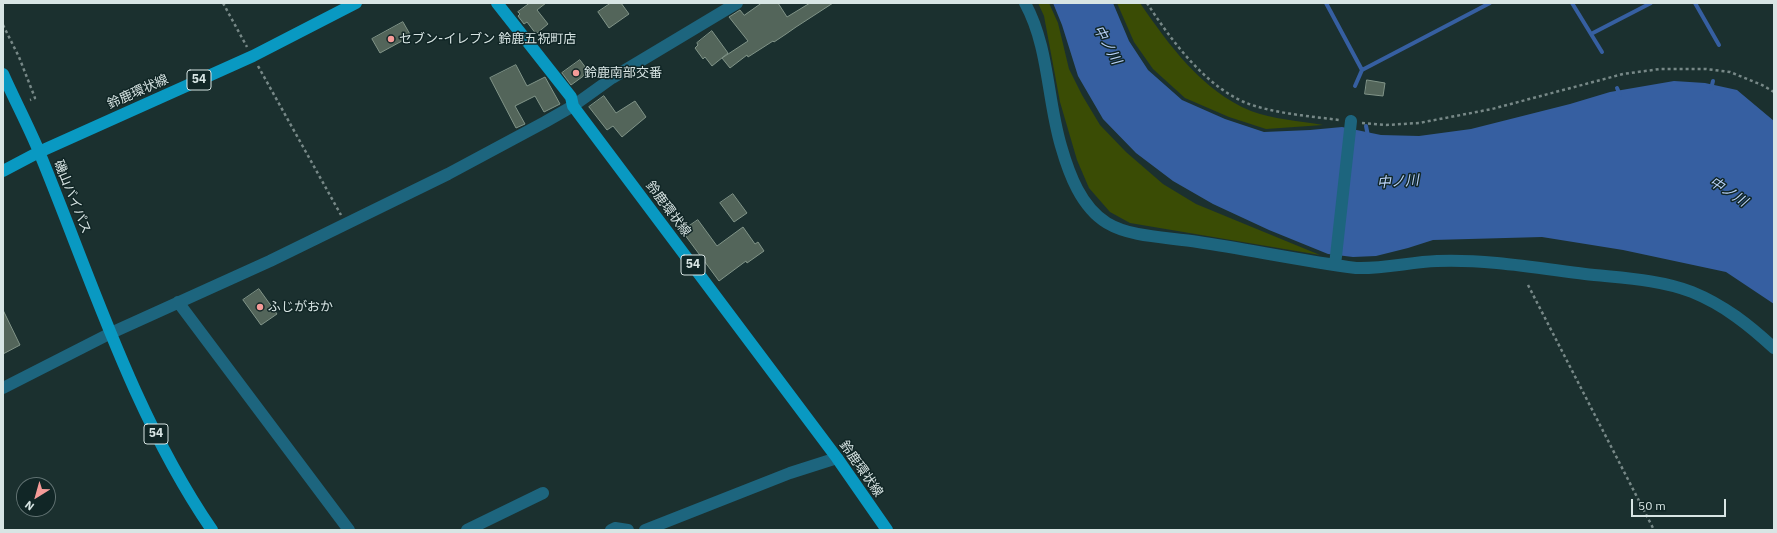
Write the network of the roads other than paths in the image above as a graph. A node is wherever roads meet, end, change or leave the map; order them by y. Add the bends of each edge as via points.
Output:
1 (356, 3) edge
2 (497, 3) edge
3 (737, 3) edge
4 (1025, 3) edge
5 (3, 74) edge
6 (573, 106) junction
7 (1351, 121) road end
8 (39, 152) junction
9 (3, 172) edge
10 (1334, 265) junction
11 (178, 302) junction
12 (111, 333) junction
13 (1774, 348) edge
14 (3, 388) edge
15 (837, 458) junction
16 (543, 493) dead end
17 (212, 530) edge
18 (348, 530) edge
19 (468, 530) edge
20 (611, 530) edge
21 (628, 530) edge
22 (645, 530) edge
23 (887, 530) edge

1 - 8 main road, 鈴鹿環状線 / 54 via 253,56
2 - 6 main road, 鈴鹿環状線 / 54 via 571,97
3 - 6 street via 612,78
4 - 10 street via 1039,35 1058,134 1066,162 1077,188 1094,212 1120,229 1141,234
5 - 8 main road, 磯山バイパス / 54
6 - 11 street via 448,174 270,262
6 - 15 main road, 鈴鹿環状線 / 54
7 - 10 street
8 - 9 main road, 鈴鹿環状線
8 - 12 main road, 磯山バイパス / 54
10 - 13 street via 1378,268 1459,261 1518,265 1661,284 1691,292 1714,302 1736,315
11 - 12 street
11 - 18 street
12 - 14 street
12 - 17 main road, 54 via 152,427 192,500
15 - 22 street via 790,473
15 - 23 main road, 鈴鹿環状線 / 54
16 - 19 street
20 - 21 street

